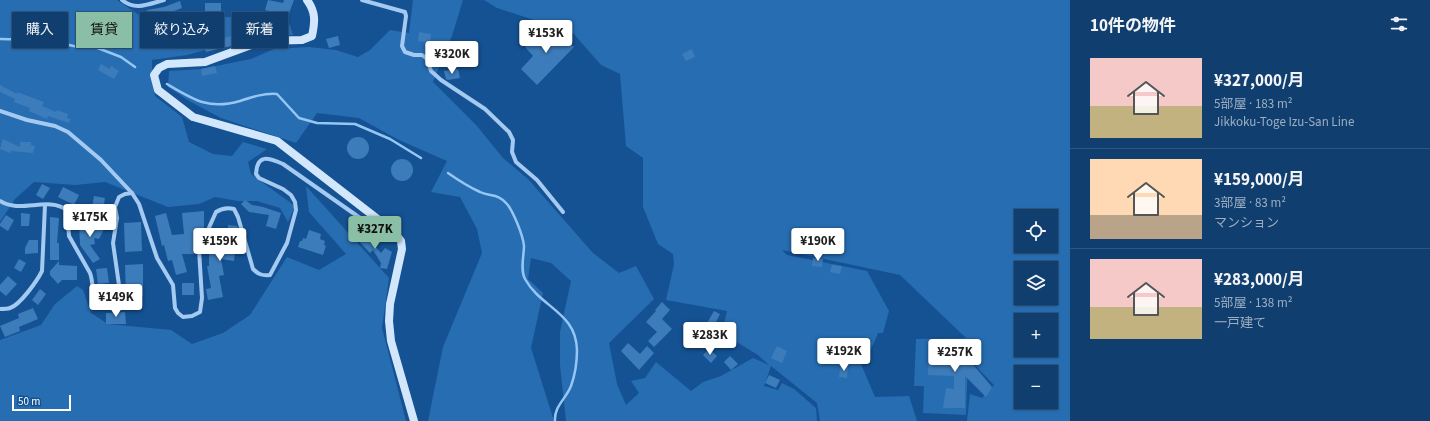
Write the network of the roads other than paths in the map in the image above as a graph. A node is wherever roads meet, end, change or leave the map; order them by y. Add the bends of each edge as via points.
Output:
1 (122, 0) edge
2 (164, 0) edge
3 (307, 0) edge
4 (362, 0) edge
5 (0, 111) edge
6 (132, 193) junction
7 (0, 201) edge
8 (45, 205) junction
9 (563, 212) dead end
10 (393, 231) junction
11 (0, 309) edge
12 (414, 421) edge

1 - 2 street via 128,5 140,6
3 - 10 main road via 312,6 315,23 312,36 302,40 262,41 205,62 167,64 159,68 154,75 158,90 193,117 277,141
4 - 9 street via 405,12 402,46 405,52 426,58 435,75 484,109 509,132 513,140 512,152 516,162 537,180
5 - 6 street via 68,132 101,160
6 - 8 street via 119,197 115,207 117,218 114,242 120,292 109,304 103,305 94,297 90,273 69,236 67,210
6 - 10 street via 137,199 157,258 173,285 175,308 183,317 200,312 202,298 199,250 216,212 221,208 234,209 253,269 258,273 270,275 287,243 296,210 295,202 283,188 259,178 256,174 256,167 264,158 271,158 283,164 373,227
7 - 8 street via 17,206
8 - 11 street via 42,271 15,306
10 - 12 main road via 402,249 390,304 391,341

